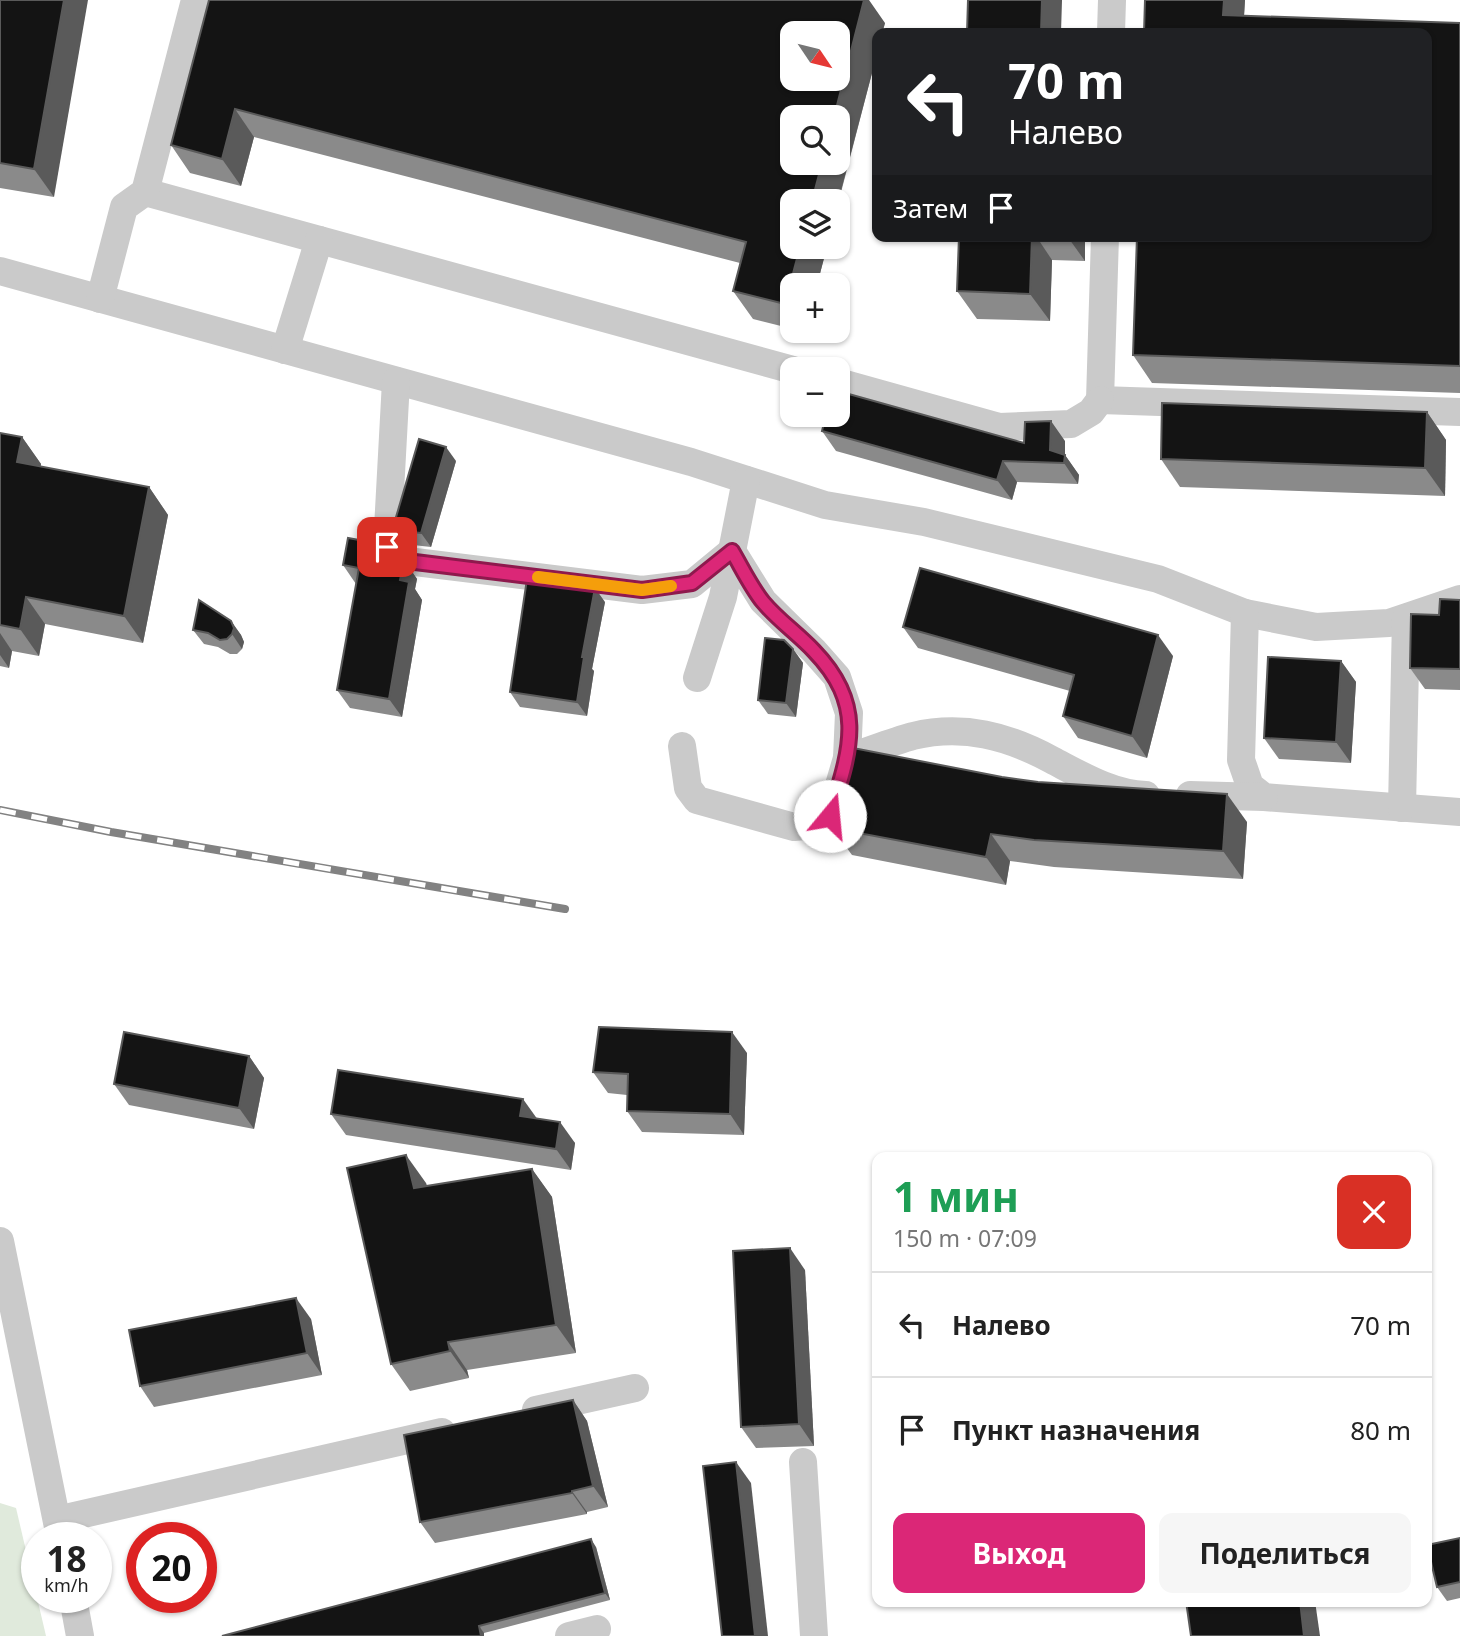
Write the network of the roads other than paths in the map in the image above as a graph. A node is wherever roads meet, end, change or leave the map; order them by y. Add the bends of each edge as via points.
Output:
1 (195, 0) edge
2 (1112, 0) edge
3 (1111, 28) edge
4 (145, 192) junction
5 (318, 240) junction
6 (1105, 242) edge
7 (0, 271) edge
8 (100, 299) junction
9 (285, 350) junction
10 (780, 366) edge
11 (396, 381) junction
12 (850, 385) edge
13 (1100, 400) junction
14 (1460, 412) edge
15 (746, 480) junction
16 (732, 551) junction
17 (1460, 599) edge
18 (1245, 613) junction
19 (1406, 618) junction
20 (697, 678) dead end
21 (682, 746) dead end
22 (847, 758) junction
23 (1264, 797) junction
24 (1402, 808) junction
25 (1460, 812) edge
26 (0, 1241) edge
27 (635, 1388) dead end
28 (513, 1415) edge
29 (473, 1425) edge
30 (803, 1462) dead end
31 (58, 1522) edge
32 (87, 1522) edge
33 (76, 1613) edge
34 (597, 1629) dead end
35 (80, 1636) edge
36 (569, 1636) edge
37 (814, 1636) edge

1 - 4 street
2 - 3 street
4 - 5 street
4 - 8 street via 124,208
5 - 9 street
5 - 10 street
6 - 13 street
7 - 8 street
8 - 9 street
9 - 11 street
11 - 15 street
11 - 16 street via 387,547 407,561 642,590 692,583
12 - 13 street via 999,427 1071,424 1091,412
13 - 14 street
15 - 16 street
15 - 18 street via 825,505 924,522 1158,579
16 - 20 street via 723,597
16 - 22 street via 763,601 837,677 849,713
17 - 19 street
18 - 19 street via 1316,626 1389,624
18 - 23 street via 1241,760 1250,786
19 - 24 street
21 - 22 street via 688,788 697,800 794,827 817,825 830,816
22 - 23 street via 915,736 961,731 994,734 1090,780 1133,794
23 - 24 street
24 - 25 street
26 - 31 street
27 - 28 street
29 - 32 street
30 - 37 street
33 - 35 street
34 - 36 street

